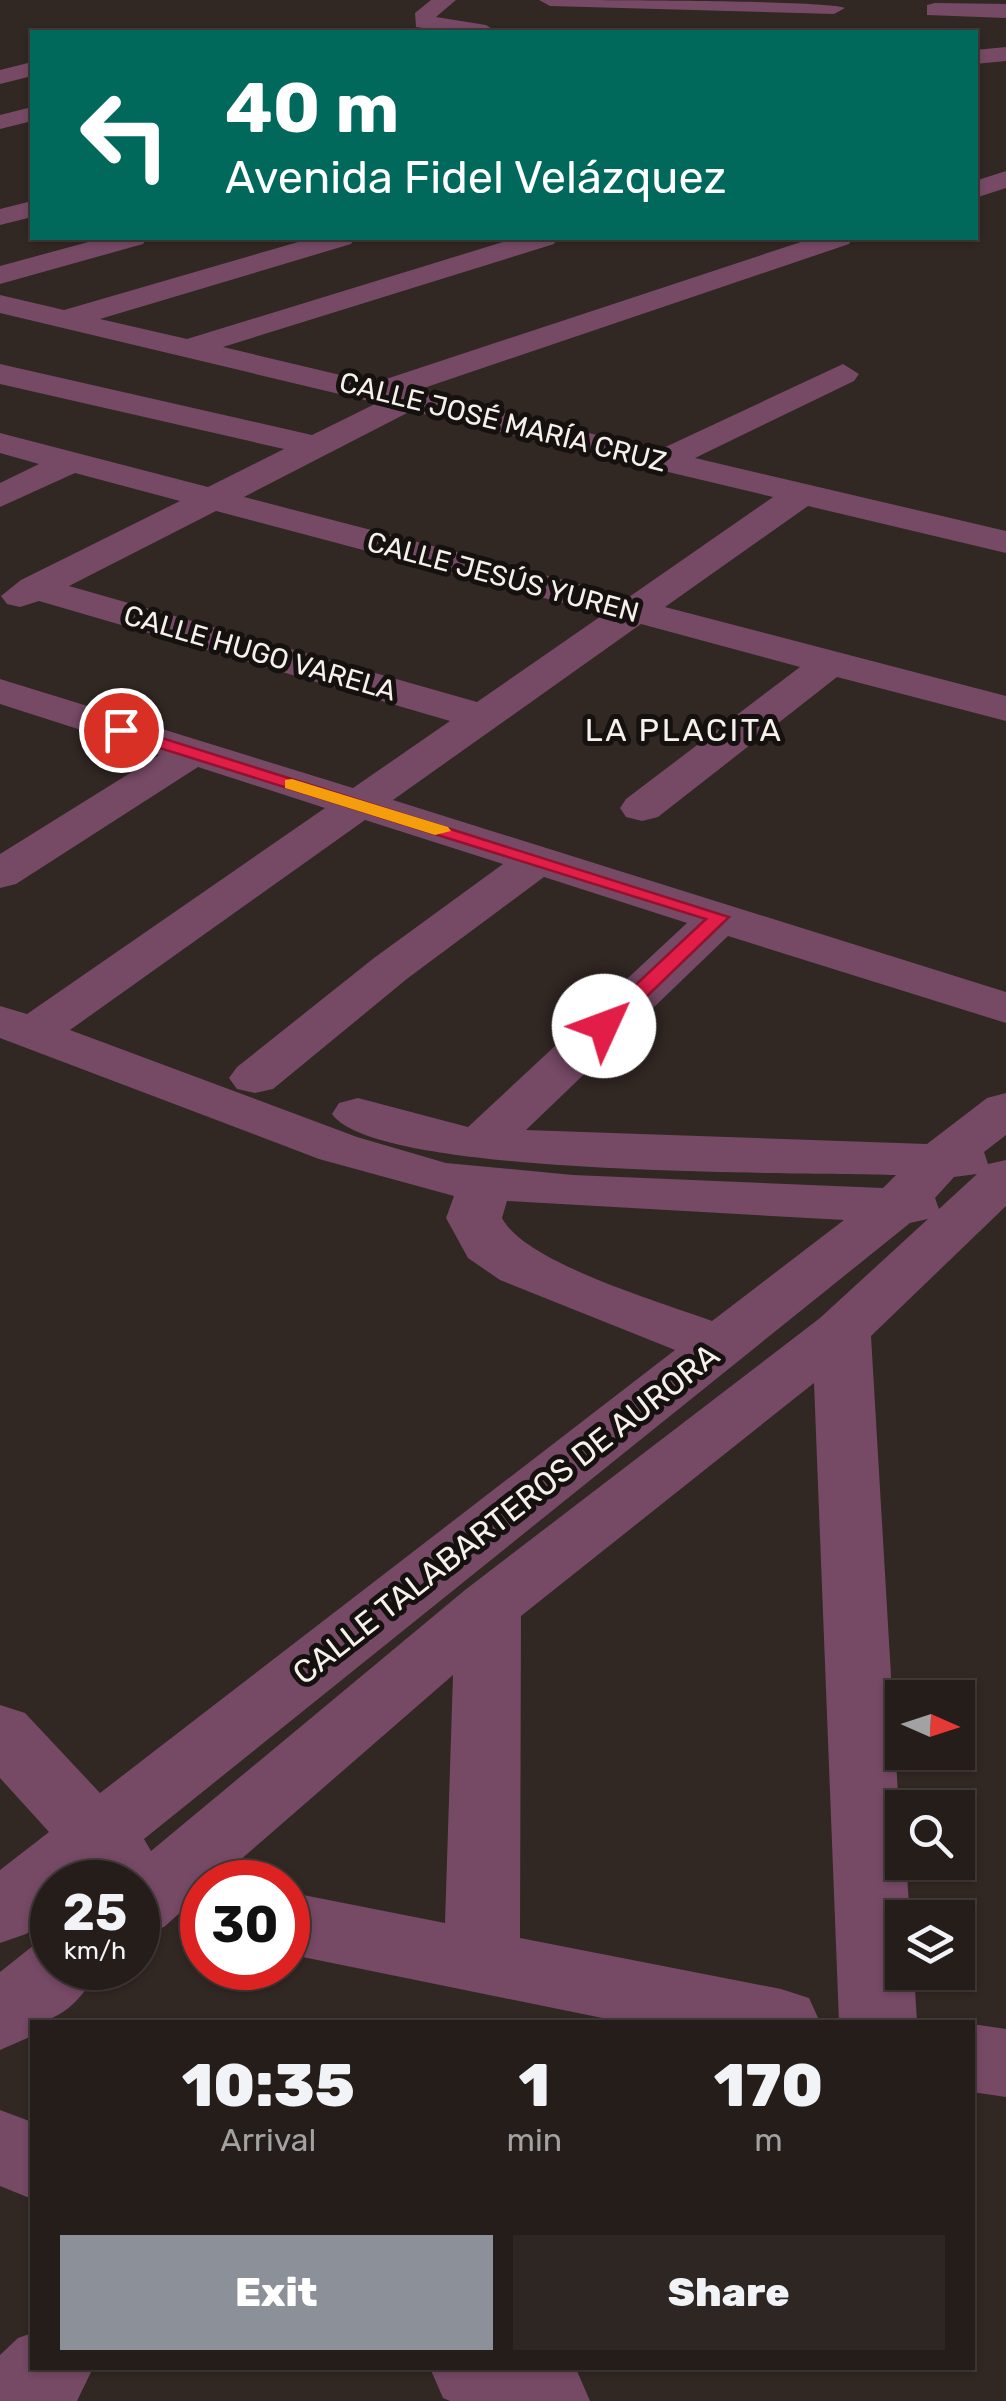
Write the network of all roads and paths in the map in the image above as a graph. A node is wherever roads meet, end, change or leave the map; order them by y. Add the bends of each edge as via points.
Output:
1 (445, 0) edge
2 (846, 6) edge
3 (541, 8) edge
4 (935, 10) dead end
5 (1006, 11) edge
6 (975, 25) edge
7 (620, 26) dead end
8 (474, 30) edge
9 (837, 30) edge
10 (1006, 30) edge
11 (1006, 54) edge
12 (978, 57) edge
13 (30, 70) edge
14 (0, 77) edge
15 (30, 114) edge
16 (0, 122) edge
17 (1006, 179) edge
18 (978, 189) edge
19 (30, 210) edge
20 (0, 217) edge
21 (126, 240) edge
22 (334, 240) edge
23 (538, 240) edge
24 (833, 240) edge
25 (0, 275) edge
26 (0, 304) edge
27 (67, 318) junction
28 (102, 326) junction
29 (193, 347) junction
30 (0, 372) edge
31 (843, 374) dead end
32 (396, 395) junction
33 (0, 442) edge
34 (311, 445) junction
35 (71, 462) junction
36 (660, 462) junction
37 (800, 495) junction
38 (0, 496) edge
39 (206, 500) junction
40 (1006, 542) edge
41 (17, 597) edge
42 (638, 612) junction
43 (830, 663) junction
44 (0, 691) edge
45 (51, 708) junction
46 (1006, 709) edge
47 (486, 718) junction
48 (0, 736) edge
49 (190, 753) junction
50 (359, 805) junction
51 (642, 808) dead end
52 (536, 861) junction
53 (0, 874) edge
54 (720, 917) junction
55 (0, 986) edge
56 (1006, 1008) edge
57 (32, 1021) edge
58 (256, 1078) junction
59 (1006, 1109) edge
60 (482, 1165) junction
61 (986, 1182) edge
62 (898, 1206) junction
63 (841, 1332) junction
64 (720, 1346) junction
65 (488, 1607) junction
66 (0, 1732) edge
67 (95, 1837) junction
68 (118, 1860) edge
69 (160, 1897) edge
70 (17, 1902) edge
71 (310, 1929) edge
72 (482, 1965) junction
73 (34, 1990) edge
74 (0, 2018) edge
75 (770, 2020) edge
76 (878, 2020) edge
77 (975, 2059) edge
78 (1006, 2064) edge
79 (0, 2146) edge
80 (30, 2161) edge
81 (47, 2370) edge
82 (478, 2370) edge
83 (16, 2401) edge
84 (546, 2401) edge

1 - 8 street via 424,22
2 - 3 street
2 - 9 street
3 - 7 street
4 - 6 street
5 - 6 street
6 - 10 street
11 - 12 street
13 - 14 street
15 - 16 street
17 - 18 street
19 - 20 street
21 - 25 street
22 - 27 street
23 - 29 street
24 - 32 street
26 - 27 street, CALLE JOSÉ MARÍA CRUZ
27 - 28 street, CALLE JOSÉ MARÍA CRUZ
28 - 29 street, CALLE JOSÉ MARÍA CRUZ
28 - 30 street
29 - 32 street, CALLE JOSÉ MARÍA CRUZ
30 - 34 street
31 - 36 street
32 - 34 street
32 - 36 street, CALLE JOSÉ MARÍA CRUZ
33 - 35 street, CALLE JESÚS YUREN
34 - 39 street
35 - 38 street
35 - 39 street, CALLE JESÚS YUREN
36 - 37 street, CALLE JOSÉ MARÍA CRUZ
37 - 40 street, CALLE JOSÉ MARÍA CRUZ
37 - 42 street
39 - 41 street
39 - 42 street, CALLE JESÚS YUREN
41 - 47 street, CALLE HUGO VARELA
42 - 43 street, CALLE JESÚS YUREN
42 - 47 street
43 - 46 street, CALLE JESÚS YUREN
43 - 51 street
44 - 45 street
45 - 48 street
45 - 49 street
47 - 50 street
49 - 50 street
49 - 53 street
50 - 52 street
50 - 57 street
52 - 54 street
52 - 58 street
54 - 56 street
54 - 60 street
55 - 57 street
57 - 58 street
57 - 60 street via 338,1148 441,1179
58 - 60 street via 405,1130
59 - 61 street, CALLE TALABARTEROS DE AURORA
60 - 61 street
60 - 62 street
60 - 64 street via 474,1218 488,1246 520,1267
61 - 62 street, CALLE TALABARTEROS DE AURORA
61 - 63 street, CALLE TALABARTEROS DE AURORA
62 - 64 street, CALLE TALABARTEROS DE AURORA
63 - 65 street, CALLE TALABARTEROS DE AURORA
63 - 76 street
64 - 67 street, CALLE TALABARTEROS DE AURORA
65 - 69 street, CALLE TALABARTEROS DE AURORA
65 - 72 street
66 - 67 street
67 - 68 street
67 - 70 street, CALLE TALABARTEROS DE AURORA
71 - 72 street
72 - 75 street
73 - 74 street
77 - 78 street
79 - 80 street
81 - 83 street
82 - 84 street

